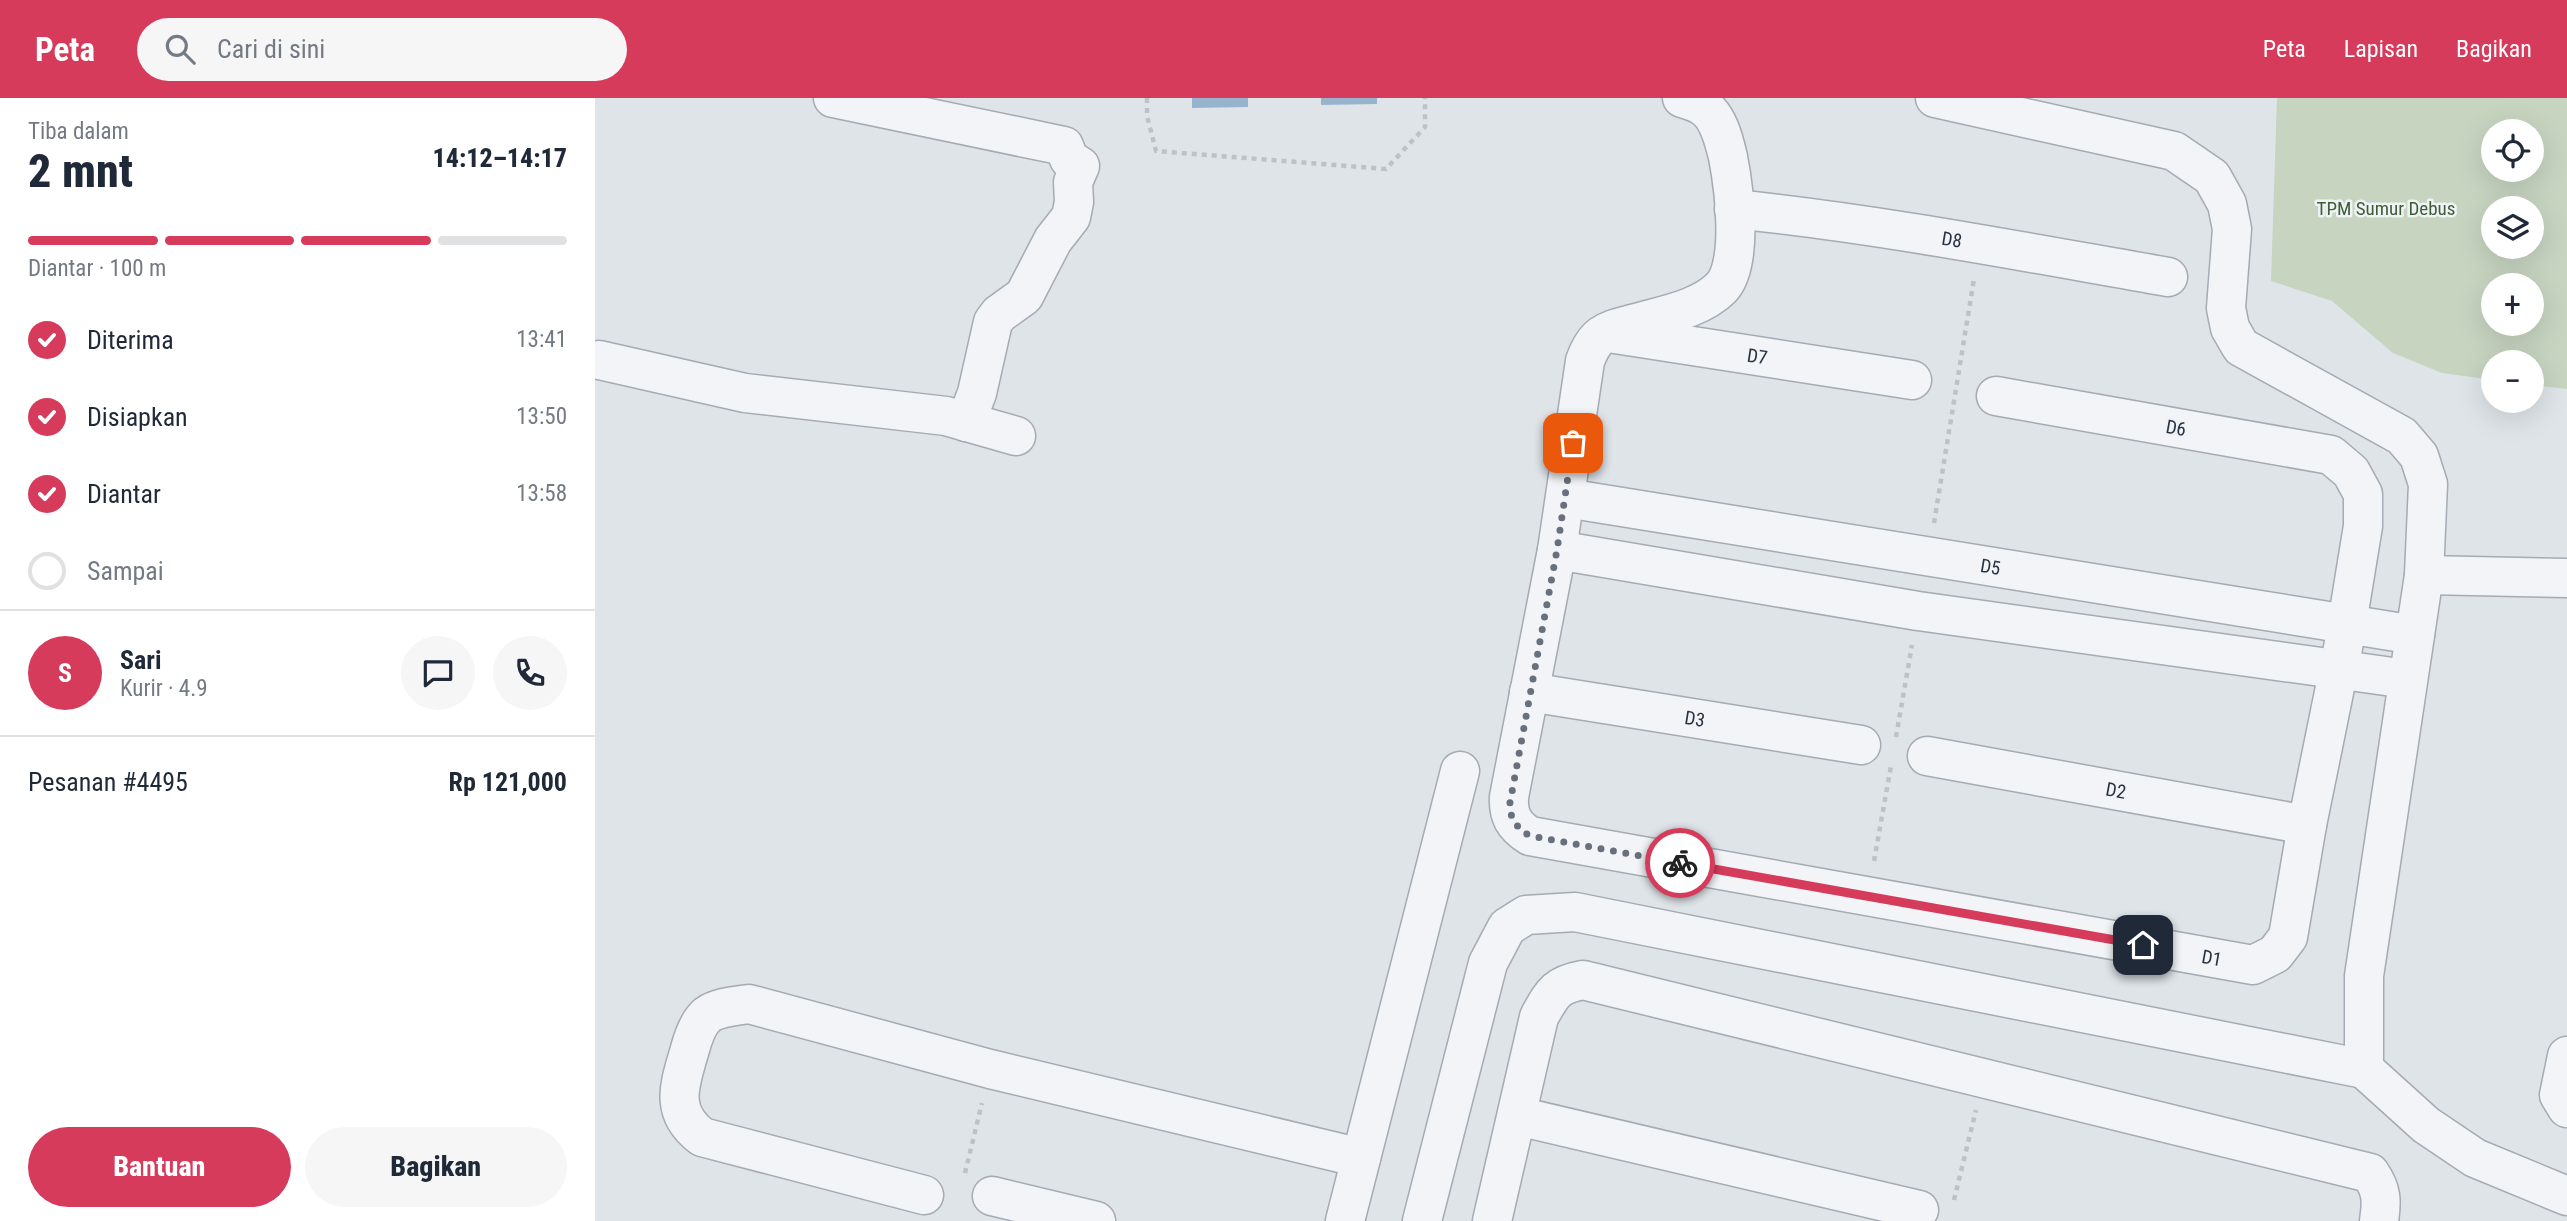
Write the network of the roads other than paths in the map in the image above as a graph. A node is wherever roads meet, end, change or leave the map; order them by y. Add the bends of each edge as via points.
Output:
1 (833, 98) edge
2 (1682, 98) edge
3 (1935, 98) edge
4 (1734, 209) junction
5 (2168, 277) dead end
6 (1602, 332) junction
7 (599, 360) dead end
8 (1912, 380) dead end
9 (1996, 396) dead end
10 (967, 422) junction
11 (1016, 436) dead end
12 (1566, 498) junction
13 (1557, 550) junction
14 (2424, 575) junction
15 (2567, 578) edge
16 (2347, 623) junction
17 (2415, 635) junction
18 (2338, 670) junction
19 (2407, 679) junction
20 (1529, 692) junction
21 (1861, 745) dead end
22 (1927, 756) dead end
23 (1460, 771) dead end
24 (2307, 825) junction
25 (2567, 1056) edge
26 (2364, 1069) junction
27 (2567, 1108) edge
28 (1518, 1116) junction
29 (1361, 1158) junction
30 (977, 1190) road end
31 (924, 1195) dead end
32 (2567, 1196) edge
33 (1935, 1209) road end
34 (1096, 1221) edge
35 (1345, 1221) edge
36 (1422, 1221) edge
37 (1492, 1221) edge
38 (2379, 1221) edge

1 - 10 street via 1064,146 1069,159 1080,166 1073,181 1071,217 1053,240 1024,296 993,323
2 - 4 street via 1704,106 1720,128
3 - 14 street via 2174,151 2212,177 2227,204 2232,229 2226,308 2230,328 2241,347 2402,436 2419,456 2428,484
4 - 5 street, D8
4 - 6 street via 1733,267 1722,287 1701,302
6 - 8 street, D7
6 - 12 street via 1585,361
7 - 10 street via 745,393
9 - 16 street, D6 via 2331,455 2351,471 2363,494 2363,526
10 - 11 street
12 - 13 street
12 - 16 street, D5
13 - 18 street via 1918,611
13 - 20 street
14 - 15 street
14 - 17 street
16 - 17 street, D5
16 - 18 street
17 - 19 street
18 - 19 street
18 - 24 street
19 - 26 street via 2364,976
20 - 21 street, D3
20 - 24 street, D1 via 1509,808 1519,830 1530,836 2253,965 2275,954 2288,937
22 - 24 street, D2
23 - 29 street
25 - 27 street via 2559,1095
26 - 32 street via 2426,1125 2475,1158
26 - 36 street via 1575,912 1526,915 1507,927 1488,964
28 - 33 street
28 - 37 street
28 - 38 street via 1539,1017 1553,992 1583,980 2370,1173 2382,1199
29 - 31 street via 990,1069 749,1004 706,1016 695,1034 678,1092 689,1128 702,1137
29 - 35 street
30 - 34 street

